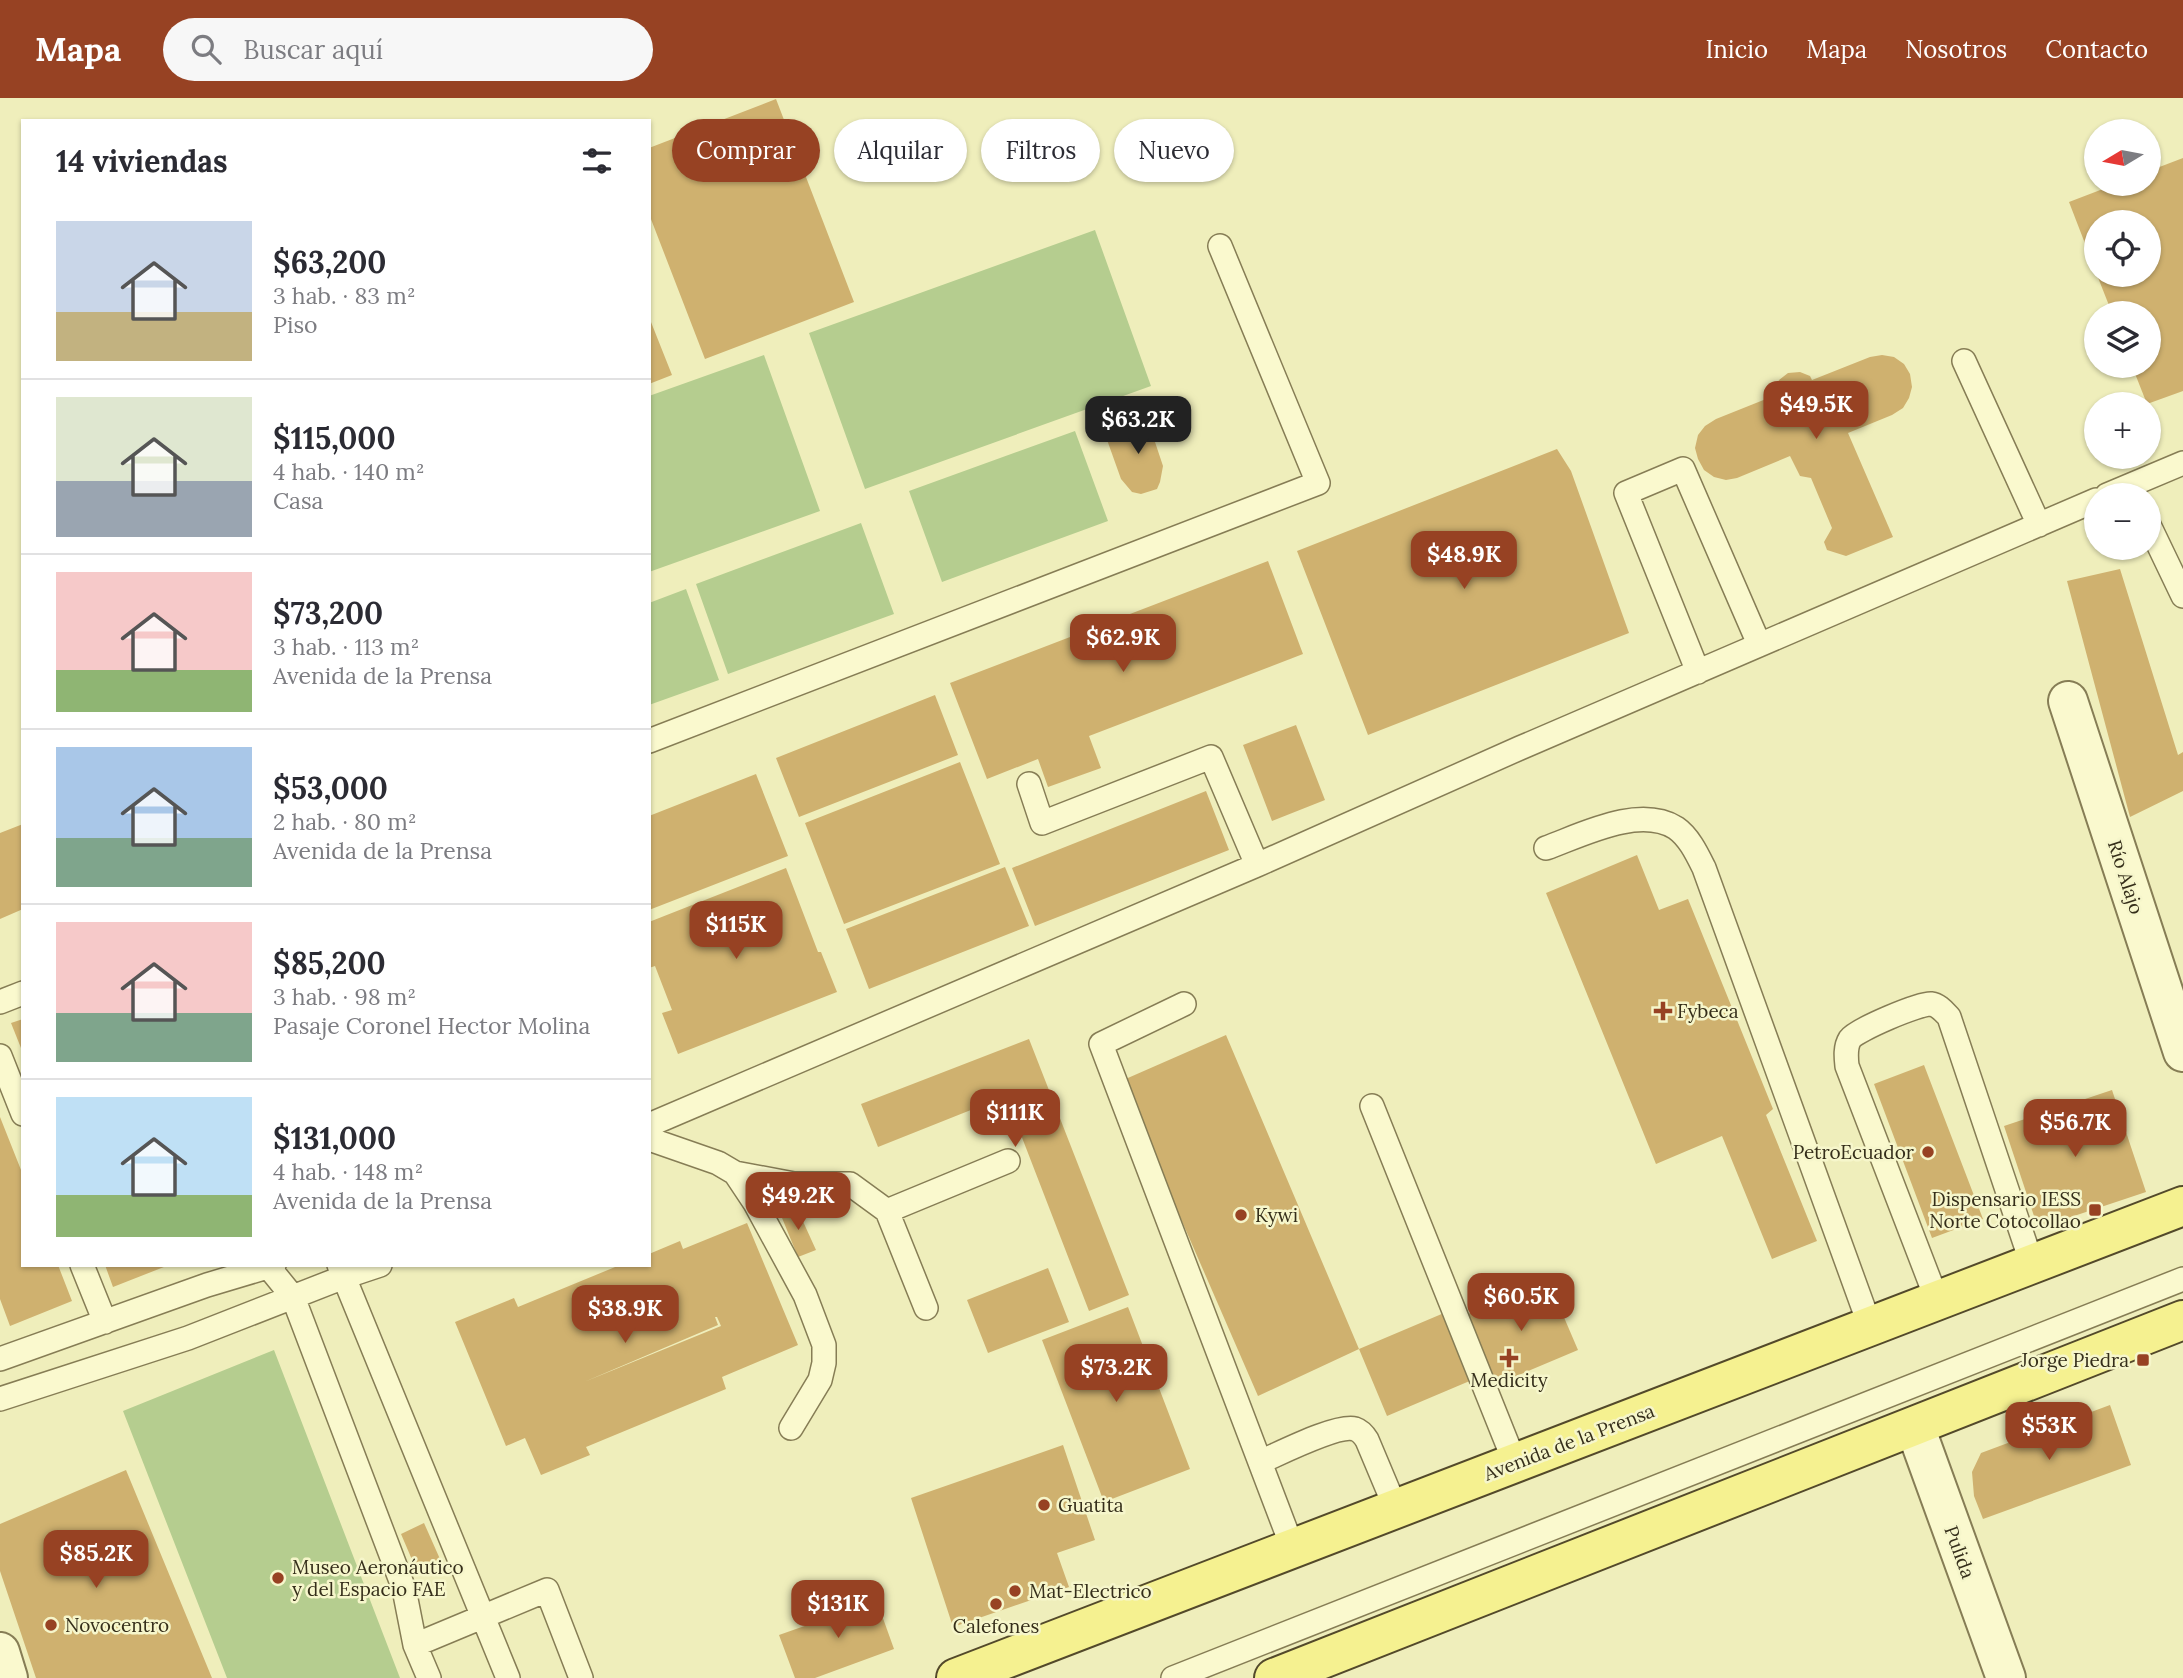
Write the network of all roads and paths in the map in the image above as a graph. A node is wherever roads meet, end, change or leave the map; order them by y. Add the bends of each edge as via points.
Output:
1 (1220, 246) dead end
2 (1964, 361) dead end
3 (2183, 463) edge
4 (2146, 483) edge
5 (2084, 505) edge
6 (2039, 525) junction
7 (2161, 550) edge
8 (2183, 596) edge
9 (1759, 644) junction
10 (1698, 671) junction
11 (2068, 701) dead end
12 (651, 740) edge
13 (1028, 784) dead end
14 (1546, 848) dead end
15 (1257, 864) junction
16 (21, 994) edge
17 (0, 1002) edge
18 (1184, 1004) dead end
19 (2183, 1052) edge
20 (0, 1056) edge
21 (1372, 1106) dead end
22 (21, 1109) edge
23 (651, 1123) edge
24 (1008, 1161) dead end
25 (735, 1173) junction
26 (2183, 1206) edge
27 (887, 1211) junction
28 (2032, 1264) junction
29 (83, 1267) edge
30 (267, 1267) edge
31 (271, 1267) edge
32 (367, 1267) edge
33 (342, 1271) edge
34 (2183, 1279) edge
35 (293, 1297) junction
36 (1937, 1300) junction
37 (926, 1308) dead end
38 (2183, 1320) edge
39 (105, 1322) junction
40 (1870, 1326) junction
41 (0, 1359) edge
42 (0, 1399) edge
43 (1915, 1427) junction
44 (791, 1428) dead end
45 (1260, 1462) junction
46 (1515, 1463) junction
47 (1396, 1509) junction
48 (1293, 1549) junction
49 (484, 1616) junction
50 (415, 1644) junction
51 (0, 1652) edge
52 (8, 1678) edge
53 (429, 1678) edge
54 (508, 1678) edge
55 (581, 1678) edge
56 (956, 1678) edge
57 (1173, 1678) edge
58 (1273, 1678) edge
59 (2006, 1678) edge

1 - 12 lane via 1318,483
2 - 6 lane
3 - 4 lane
5 - 6 lane
6 - 9 lane
7 - 8 lane
9 - 10 lane
9 - 10 lane via 1683,469 1626,493
10 - 15 lane
11 - 19 street, Río Alajo
13 - 15 lane via 1042,823 1211,757
14 - 40 lane via 1619,822 1638,820 1676,829 1693,847
15 - 23 lane
16 - 17 lane
18 - 45 lane via 1101,1044
20 - 22 lane
21 - 46 lane
23 - 25 lane
24 - 27 lane
25 - 27 lane via 794,1184 850,1184
25 - 44 lane via 805,1295 824,1345 820,1380
26 - 28 main road, Avenida de la Prensa
27 - 37 lane
28 - 36 main road, Avenida de la Prensa
28 - 36 lane via 1949,1017 1931,1004 1919,1007 1862,1029 1850,1038 1846,1052 1847,1066
29 - 39 lane
30 - 39 lane
31 - 35 lane
32 - 33 lane
33 - 35 lane
33 - 49 lane
34 - 57 lane
35 - 42 lane via 162,1347
35 - 50 lane via 404,1589
36 - 40 main road, Avenida de la Prensa
38 - 43 main road
39 - 41 lane
40 - 46 main road, Avenida de la Prensa
43 - 58 main road
43 - 59 street, Pulida
45 - 47 lane via 1332,1432 1353,1429 1367,1440
45 - 48 lane
46 - 47 main road, Avenida de la Prensa
47 - 48 main road, Avenida de la Prensa
48 - 56 main road, Avenida de la Prensa
49 - 50 lane
49 - 54 lane
49 - 55 lane via 547,1590
50 - 53 lane
51 - 52 street

